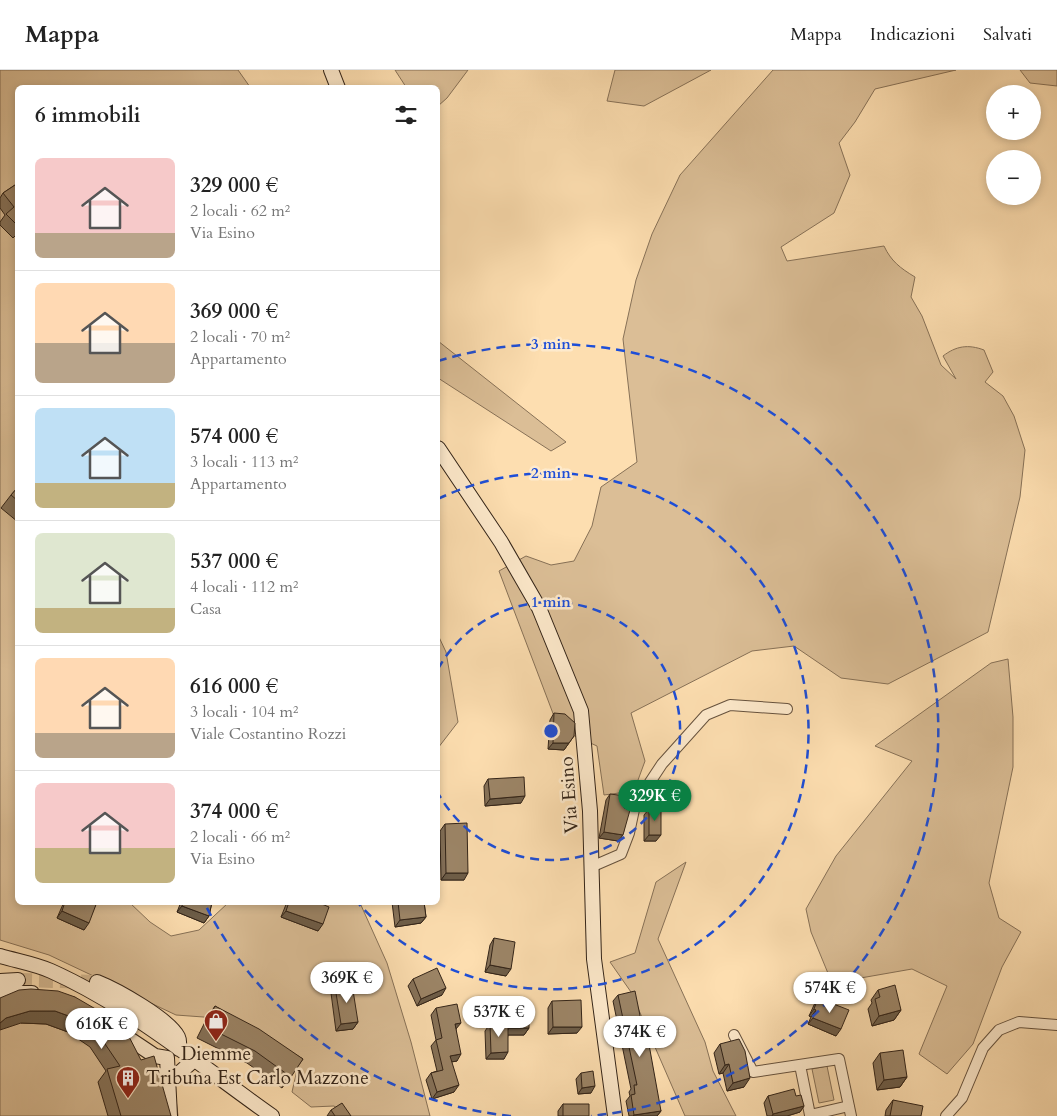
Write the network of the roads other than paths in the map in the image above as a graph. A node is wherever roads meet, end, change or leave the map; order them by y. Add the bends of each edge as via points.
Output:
1 (331, 70) edge
2 (337, 85) edge
3 (440, 451) edge
4 (787, 709) dead end
5 (592, 867) junction
6 (0, 956) edge
7 (18, 980) tunnel mouth
8 (0, 981) edge
9 (97, 982) tunnel mouth
10 (0, 994) edge
11 (44, 994) edge
12 (105, 1024) edge
13 (1057, 1026) edge
14 (734, 1035) dead end
15 (179, 1049) junction
16 (167, 1058) junction
17 (194, 1060) junction
18 (800, 1065) junction
19 (170, 1081) junction
20 (850, 1111) edge
21 (170, 1116) edge
22 (272, 1116) edge
23 (615, 1116) edge
24 (946, 1116) edge

1 - 2 street
3 - 5 street, Via Esino via 501,542 539,608 581,711
4 - 5 street via 730,705 706,715 662,764 635,805 621,854
5 - 23 street, Via Esino via 594,959
6 - 15 street via 49,970 93,992
7 - 8 street
9 - 15 street via 136,1003 172,1029 179,1039
10 - 11 street
12 - 16 street via 154,1056
13 - 24 street via 1019,1022 998,1030 983,1048 962,1098
14 - 18 street via 753,1072
15 - 16 street
15 - 17 street
16 - 19 street
17 - 19 street
17 - 22 street
18 - 20 street via 810,1115
18 - 20 street via 839,1059
19 - 21 street

